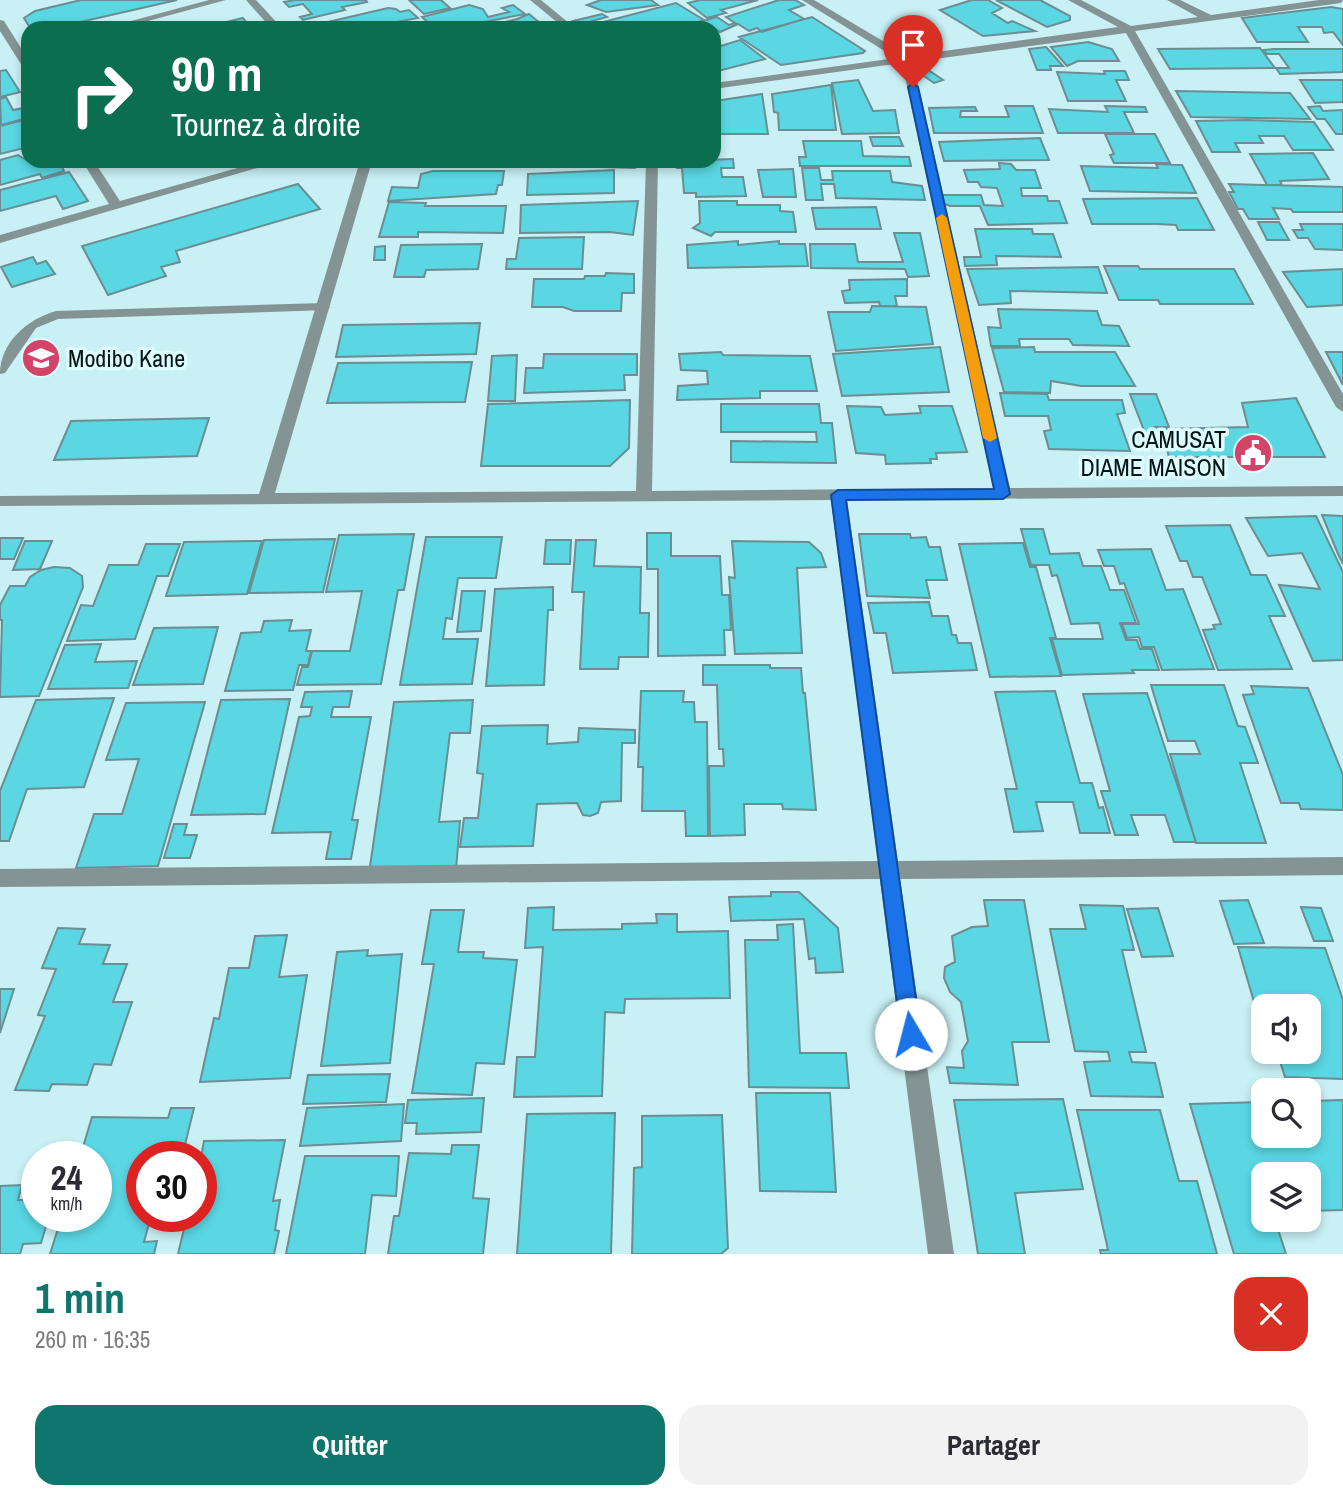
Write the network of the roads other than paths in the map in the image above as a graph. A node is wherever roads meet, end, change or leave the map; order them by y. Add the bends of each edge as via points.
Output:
1 (221, 0) edge
2 (251, 0) edge
3 (535, 0) edge
4 (807, 0) edge
5 (1073, 0) edge
6 (1172, 0) edge
7 (1341, 0) edge
8 (1209, 18) junction
9 (138, 21) edge
10 (270, 21) edge
11 (561, 21) edge
12 (0, 23) edge
13 (1129, 29) junction
14 (21, 56) edge
15 (906, 60) junction
16 (721, 85) edge
17 (92, 168) edge
18 (250, 168) edge
19 (364, 168) edge
20 (652, 168) edge
21 (116, 205) junction
22 (0, 239) edge
23 (323, 307) junction
24 (0, 370) edge
25 (1343, 407) edge
26 (1343, 491) edge
27 (1003, 494) junction
28 (838, 495) junction
29 (644, 496) junction
30 (265, 499) junction
31 (0, 501) edge
32 (1343, 866) edge
33 (888, 870) junction
34 (0, 878) edge
35 (941, 1254) edge

1 - 9 street
2 - 10 street
3 - 11 street
4 - 15 street
5 - 13 street
6 - 8 street
7 - 8 street
8 - 13 street
12 - 14 street
13 - 15 street
13 - 25 street
15 - 16 street
15 - 27 street
17 - 21 street
18 - 21 street
19 - 23 street
20 - 29 street
21 - 22 street
23 - 24 street via 56,315 31,325
23 - 30 street
26 - 27 street
27 - 28 street
28 - 29 street
28 - 33 street
29 - 30 street
30 - 31 street
32 - 33 street
33 - 34 street
33 - 35 street

